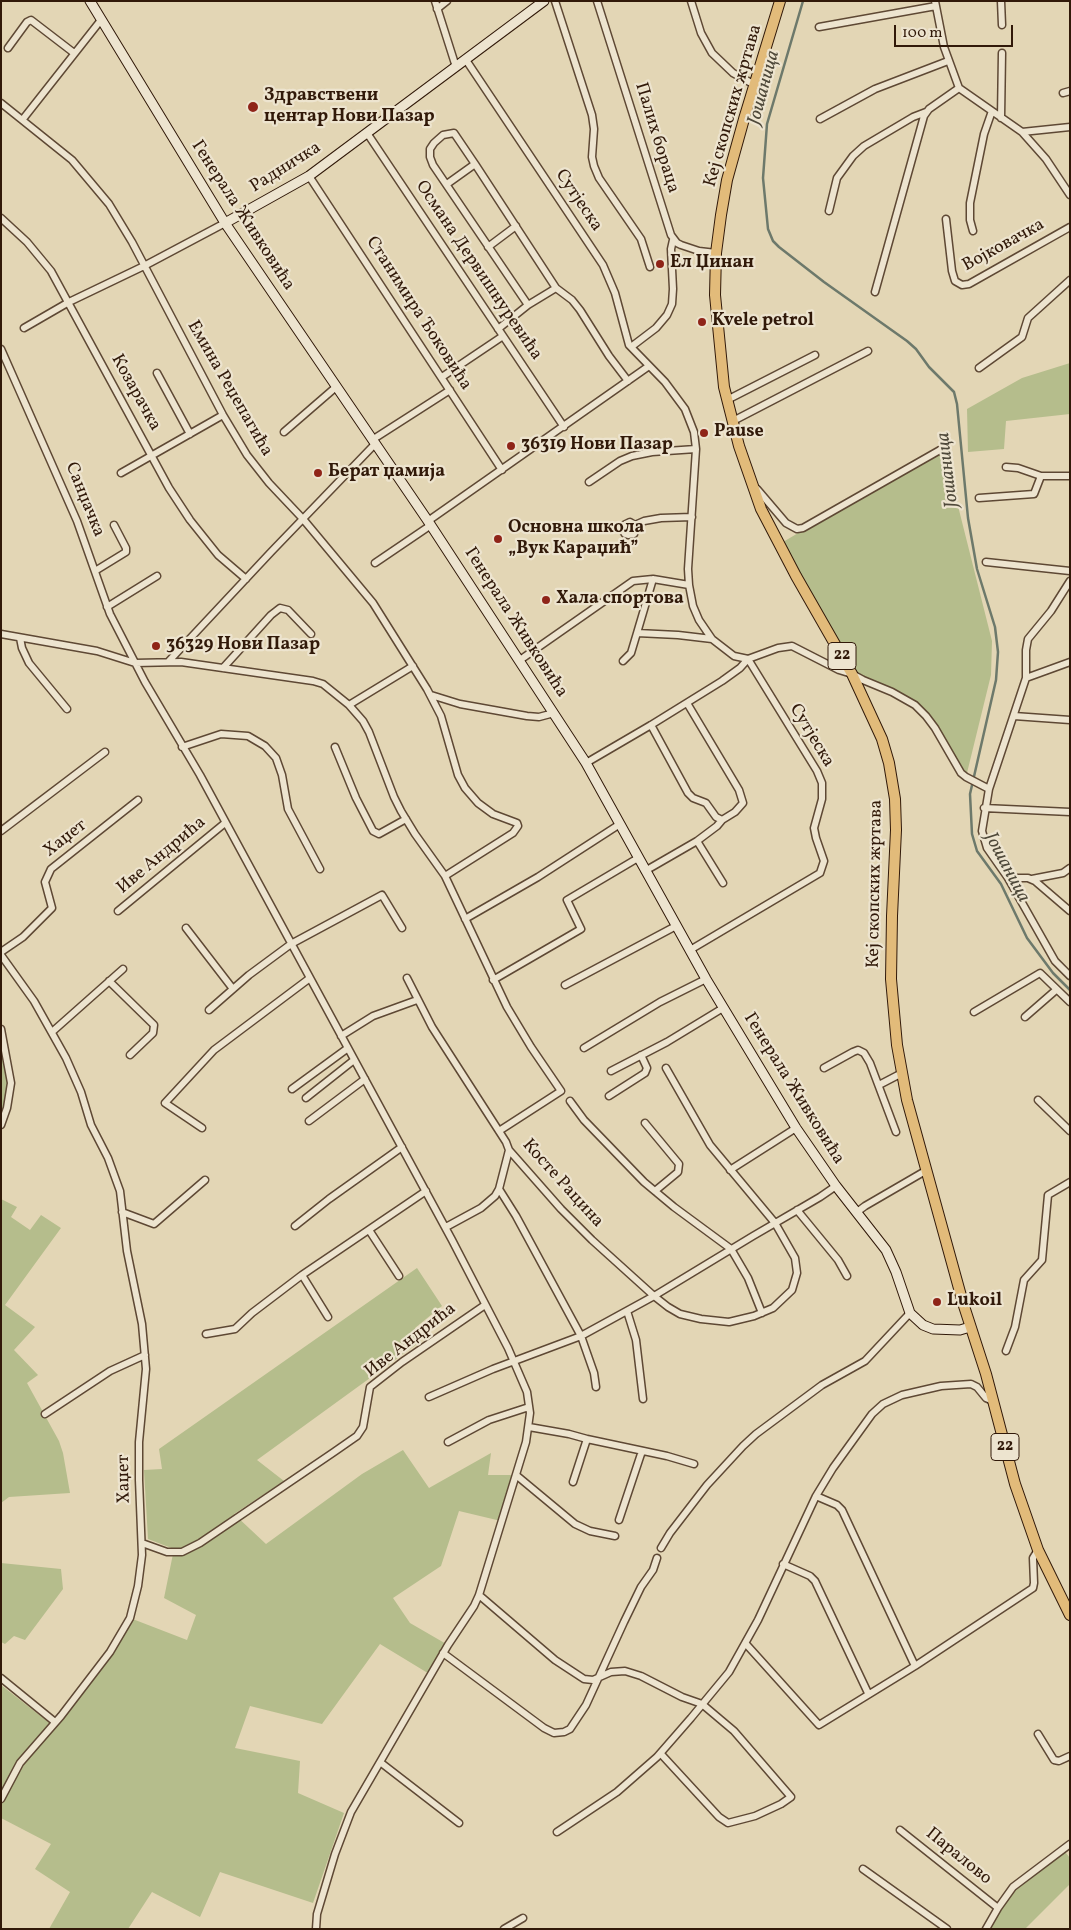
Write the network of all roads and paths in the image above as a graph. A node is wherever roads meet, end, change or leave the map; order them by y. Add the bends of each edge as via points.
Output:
1 (90, 1) edge
2 (435, 1) edge
3 (447, 1) edge
4 (544, 1) edge
5 (554, 1) edge
6 (597, 1) edge
7 (691, 1) edge
8 (780, 1) edge
9 (1001, 1) edge
10 (935, 4) edge
11 (437, 9) junction
12 (101, 20) junction
13 (1002, 25) dead end
14 (819, 27) dead end
15 (8, 48) dead end
16 (74, 52) junction
17 (1002, 53) dead end
18 (466, 60) junction
19 (948, 61) junction
20 (456, 67) junction
21 (755, 85) junction
22 (959, 88) junction
23 (1, 103) edge
24 (926, 112) junction
25 (992, 112) junction
26 (1001, 118) junction
27 (23, 119) junction
28 (820, 119) dead end
29 (1070, 127) edge
30 (1022, 132) junction
31 (367, 133) junction
32 (475, 164) junction
33 (309, 176) junction
34 (447, 184) junction
35 (1070, 195) edge
36 (829, 211) dead end
37 (1, 218) edge
38 (946, 219) dead end
39 (225, 223) junction
40 (516, 226) junction
41 (1070, 226) edge
42 (973, 232) dead end
43 (673, 240) junction
44 (488, 246) junction
45 (716, 253) junction
46 (144, 266) junction
47 (650, 267) dead end
48 (1070, 280) edge
49 (556, 288) junction
50 (875, 292) dead end
51 (70, 302) junction
52 (527, 304) junction
53 (24, 328) dead end
54 (498, 329) junction
55 (503, 336) junction
56 (631, 347) junction
57 (1, 349) edge
58 (868, 351) dead end
59 (815, 355) dead end
60 (649, 366) junction
61 (978, 368) dead end
62 (157, 374) dead end
63 (442, 377) junction
64 (628, 381) junction
65 (336, 387) junction
66 (450, 390) junction
67 (727, 400) junction
68 (223, 415) junction
69 (733, 422) junction
70 (564, 427) junction
71 (284, 432) dead end
72 (190, 434) junction
73 (373, 442) junction
74 (696, 449) junction
75 (940, 450) dead end
76 (153, 456) junction
77 (1006, 467) dead end
78 (502, 470) junction
79 (121, 473) dead end
80 (1041, 476) junction
81 (1070, 476) edge
82 (589, 482) dead end
83 (751, 482) junction
84 (979, 498) dead end
85 (692, 517) junction
86 (303, 519) junction
87 (429, 523) junction
88 (635, 524) dead end
89 (114, 525) dead end
90 (986, 562) dead end
91 (375, 563) dead end
92 (96, 571) junction
93 (1070, 571) edge
94 (157, 576) dead end
95 (246, 579) junction
96 (653, 579) junction
97 (1070, 581) edge
98 (689, 585) junction
99 (107, 607) junction
100 (637, 633) junction
101 (1, 634) edge
102 (311, 634) dead end
103 (20, 638) junction
104 (712, 639) junction
105 (748, 659) junction
106 (520, 660) junction
107 (169, 661) junction
108 (622, 661) dead end
109 (1070, 662) edge
110 (135, 663) junction
111 (413, 666) junction
112 (222, 668) junction
113 (852, 674) junction
114 (1026, 678) junction
115 (431, 695) junction
116 (687, 703) junction
117 (349, 705) junction
118 (67, 709) dead end
119 (554, 714) junction
120 (1014, 716) junction
121 (1070, 720) edge
122 (651, 725) junction
123 (182, 747) junction
124 (334, 747) dead end
125 (105, 752) dead end
126 (586, 762) junction
127 (989, 789) junction
128 (138, 800) dead end
129 (984, 808) junction
130 (1070, 812) edge
131 (406, 819) junction
132 (722, 820) junction
133 (225, 823) junction
134 (620, 824) junction
135 (1, 831) edge
136 (697, 840) junction
137 (638, 858) junction
138 (1070, 868) edge
139 (320, 869) dead end
140 (645, 871) junction
141 (445, 876) junction
142 (1008, 878) junction
143 (1032, 879) junction
144 (723, 883) dead end
145 (118, 911) dead end
146 (1070, 911) edge
147 (465, 919) junction
148 (676, 926) junction
149 (186, 928) dead end
150 (402, 928) dead end
151 (291, 944) junction
152 (690, 950) junction
153 (1, 954) edge
154 (122, 969) dead end
155 (1070, 976) edge
156 (310, 978) junction
157 (406, 978) dead end
158 (706, 979) junction
159 (493, 980) junction
160 (109, 981) junction
161 (566, 985) dead end
162 (233, 989) junction
163 (1056, 990) junction
164 (417, 1000) junction
165 (1070, 1002) edge
166 (724, 1008) junction
167 (209, 1010) dead end
168 (974, 1012) dead end
169 (1025, 1017) dead end
170 (1, 1029) edge
171 (52, 1032) junction
172 (341, 1036) junction
173 (348, 1048) junction
174 (584, 1048) dead end
175 (130, 1055) dead end
176 (641, 1055) junction
177 (354, 1060) junction
178 (666, 1068) dead end
179 (824, 1068) dead end
180 (611, 1071) dead end
181 (902, 1073) junction
182 (365, 1079) junction
183 (879, 1085) junction
184 (292, 1089) dead end
185 (609, 1096) dead end
186 (306, 1098) dead end
187 (1038, 1100) dead end
188 (570, 1101) dead end
189 (309, 1121) dead end
190 (645, 1123) dead end
191 (1, 1125) edge
192 (202, 1128) dead end
193 (796, 1128) junction
194 (499, 1131) junction
195 (1070, 1131) edge
196 (896, 1132) dead end
197 (402, 1147) junction
198 (509, 1150) junction
199 (730, 1170) junction
200 (927, 1170) junction
201 (205, 1180) dead end
202 (1070, 1182) edge
203 (836, 1186) junction
204 (499, 1189) junction
205 (654, 1191) junction
206 (426, 1192) junction
207 (796, 1210) junction
208 (122, 1212) junction
209 (857, 1212) junction
210 (775, 1223) junction
211 (295, 1226) dead end
212 (446, 1228) junction
213 (370, 1230) junction
214 (731, 1249) junction
215 (302, 1275) junction
216 (399, 1276) dead end
217 (847, 1276) dead end
218 (654, 1296) junction
219 (485, 1305) junction
220 (627, 1311) junction
221 (762, 1313) junction
222 (910, 1313) junction
223 (328, 1316) dead end
224 (970, 1326) junction
225 (206, 1334) dead end
226 (581, 1336) junction
227 (1006, 1351) dead end
228 (145, 1355) junction
229 (514, 1361) junction
230 (596, 1387) dead end
231 (430, 1397) dead end
232 (644, 1399) dead end
233 (993, 1400) junction
234 (529, 1407) junction
235 (45, 1414) dead end
236 (529, 1427) junction
237 (587, 1440) junction
238 (448, 1442) dead end
239 (642, 1450) junction
240 (694, 1464) dead end
241 (516, 1475) junction
242 (574, 1482) dead end
243 (816, 1496) junction
244 (619, 1520) dead end
245 (615, 1536) dead end
246 (142, 1543) junction
247 (661, 1548) dead end
248 (1038, 1550) junction
249 (657, 1558) dead end
250 (783, 1564) junction
251 (479, 1596) junction
252 (1070, 1615) edge
253 (746, 1644) junction
254 (443, 1653) junction
255 (915, 1666) junction
256 (1, 1678) edge
257 (597, 1678) junction
258 (868, 1693) junction
259 (702, 1704) junction
260 (56, 1722) junction
261 (1038, 1734) dead end
262 (661, 1754) junction
263 (1070, 1756) edge
264 (380, 1762) junction
265 (1, 1799) edge
266 (459, 1823) dead end
267 (900, 1830) dead end
268 (557, 1832) dead end
269 (1070, 1844) edge
270 (863, 1869) dead end
271 (998, 1908) junction
272 (523, 1918) dead end
273 (316, 1929) edge
274 (504, 1929) edge
275 (947, 1929) edge
276 (986, 1929) edge

1 - 12 street, Генерала Живковића
2 - 11 street
3 - 11 street
4 - 18 street, Радничка
5 - 47 street via 592,114 594,166 641,239
6 - 43 street, Палих бораца
7 - 21 street via 701,33 712,53 733,73
8 - 21 main road, Кеј скопских жртава / 22
9 - 13 street
10 - 14 street
10 - 19 street
11 - 20 street
12 - 16 street
12 - 39 street, Генерала Живковића
15 - 16 street via 31,20
16 - 27 street
17 - 26 street
18 - 20 street, Радничка
18 - 56 street, Сутјеска via 603,265
19 - 22 street
19 - 28 street via 875,89
20 - 31 street, Радничка
21 - 45 main road, Кеј скопских жртава / 22 via 727,180
22 - 24 street
22 - 25 street
23 - 27 street, Емина Реџепагића
24 - 36 street via 852,156 836,178
24 - 50 street
25 - 26 street
25 - 42 street, Војковачка via 984,134 970,202
26 - 30 street
27 - 46 street, Емина Реџепагића via 72,160 95,185 121,222
29 - 30 street
30 - 35 street
31 - 33 street, Радничка
31 - 54 street, Османа Дервишнуревића
32 - 34 street
32 - 34 street via 457,135 450,132 443,135 432,146 430,157
32 - 40 street
33 - 39 street, Радничка
33 - 63 street, Станимира Ђоковића
34 - 44 street
37 - 51 street, Козарачка via 43,260
38 - 41 street, Војковачка via 952,271 955,281 962,285
39 - 46 street, Радничка
39 - 65 street, Генерала Живковића
40 - 44 street
40 - 49 street
43 - 45 street
43 - 56 street via 672,304 656,328
44 - 52 street
45 - 67 main road, Кеј скопских жртава / 22 via 717,327
46 - 51 street, Радничка
46 - 68 street, Емина Реџепагића
48 - 61 street via 1028,318 1022,337
49 - 52 street
49 - 64 street via 580,310
51 - 53 street, Радничка
51 - 76 street, Козарачка
52 - 54 street
54 - 55 street, Османа Дервишнуревића
55 - 63 street
55 - 70 street, Османа Дервишнуревића
56 - 60 street, Сутјеска
57 - 92 street, Санџачка via 74,512
58 - 69 street
59 - 67 street
60 - 64 street
60 - 74 street, Сутјеска via 685,409 694,432
62 - 72 street
63 - 66 street, Станимира Ђоковића
64 - 70 street
65 - 71 street
65 - 73 street, Генерала Живковића
66 - 73 street
66 - 78 street, Станимира Ђоковића
67 - 69 main road, Кеј скопских жртава / 22
68 - 72 street
68 - 86 street, Емина Реџепагића via 256,466
69 - 83 main road, Кеј скопских жртава / 22
70 - 78 street
72 - 76 street
73 - 86 street
73 - 87 street, Генерала Живковића
74 - 82 street via 632,456
74 - 85 street, Сутјеска
75 - 83 street, Кеј скопских жртава via 803,528 797,529 786,523
76 - 79 street
76 - 95 street, Козарачка via 169,488 199,533 218,556
77 - 80 street
78 - 87 street
80 - 81 street
80 - 84 street via 1034,494
83 - 113 main road, Кеј скопских жртава / 22 via 778,543
85 - 88 street via 661,518
85 - 98 street, Сутјеска
86 - 95 street
86 - 111 street, Емина Реџепагића via 373,603
87 - 91 street
87 - 106 street, Генерала Живковића
89 - 92 street via 126,552
90 - 93 street
92 - 99 street, Санџачка
94 - 99 street
95 - 107 street
96 - 98 street
96 - 100 street
96 - 106 street via 629,583
97 - 114 street via 1028,639
98 - 104 street, Сутјеска via 696,613
99 - 110 street, Санџачка
100 - 104 street
100 - 108 street via 631,653
101 - 103 street
102 - 112 street via 288,610 280,608
103 - 110 street via 97,650
103 - 118 street via 29,662
104 - 105 street, Сутјеска via 734,656
105 - 113 street via 792,646
105 - 116 street via 734,673
105 - 152 street, Сутјеска via 820,777 823,793 814,828 824,866 820,873
106 - 119 street, Генерала Живковића
107 - 110 street
107 - 112 street
109 - 114 street
110 - 123 street, Иве Андрића
111 - 115 street, Емина Реџепагића
111 - 117 street
112 - 117 street via 318,682
113 - 127 street via 915,705 966,777
113 - 181 main road, Кеј скопских жртава / 22 via 882,740 894,792 896,839 891,979
114 - 120 street
115 - 119 street via 460,704 527,716
115 - 141 street, Емина Реџепагића via 444,724 458,775 466,788 493,814 514,821 518,826 513,833
116 - 122 street
116 - 132 street via 744,800 739,809
117 - 131 street via 366,726
119 - 126 street, Генерала Живковића
120 - 121 street
120 - 127 street
122 - 126 street
122 - 132 street via 688,793 706,803
123 - 133 street, Иве Андрића
123 - 139 street via 221,734 248,736 265,746 276,758 288,809
124 - 131 street via 374,830 379,834
125 - 135 street
126 - 134 street, Генерала Живковића
127 - 129 street
128 - 153 street, Хаџет via 51,869 45,882 52,908
129 - 130 street
129 - 142 street via 982,836 986,848
131 - 141 street
132 - 136 street
133 - 145 street, Иве Андрића
133 - 151 street, Иве Андрића
134 - 137 street, Генерала Живковића
134 - 147 street
136 - 140 street
136 - 144 street
137 - 140 street, Генерала Живковића
137 - 159 street via 567,900 582,929
138 - 143 street via 1063,873
140 - 148 street, Генерала Живковића
141 - 147 street
142 - 143 street
142 - 155 street via 1058,965
143 - 146 street
147 - 159 street
148 - 152 street, Генерала Живковића
148 - 161 street
149 - 162 street
150 - 151 street via 382,895
151 - 156 street, Иве Андрића
151 - 162 street
152 - 158 street, Генерала Живковића
153 - 171 street, Хаџет
154 - 160 street
156 - 172 street, Иве Андрића
156 - 192 street via 214,1050 165,1102
157 - 164 street, Косте Рацина
158 - 166 street, Генерала Живковића
158 - 174 street via 660,1002
159 - 194 street via 516,1023 561,1090
160 - 171 street
160 - 175 street via 154,1025 153,1033
162 - 167 street
163 - 165 street
163 - 168 street via 1040,973
163 - 169 street
164 - 172 street via 373,1016
164 - 194 street, Косте Рацина via 449,1056
166 - 176 street, Генерала Живковића
166 - 193 street, Генерала Живковића
170 - 191 street via 11,1083
171 - 208 street, Хаџет via 74,1074 91,1125 108,1158 120,1192
172 - 173 street, Иве Андрића
173 - 177 street, Иве Андрића
173 - 184 street
176 - 180 street, Генерала Живковића
176 - 185 street via 647,1068 645,1073
177 - 182 street, Иве Андрића
177 - 186 street
178 - 199 street via 707,1139
179 - 183 street via 861,1051 866,1055
181 - 183 street
181 - 200 main road, Кеј скопских жртава / 22
182 - 189 street
182 - 197 street, Иве Андрића
183 - 196 street
187 - 195 street
188 - 205 street via 584,1120
190 - 205 street via 679,1164 678,1172
193 - 199 street
193 - 203 street, Генерала Живковића
194 - 198 street, Косте Рацина
197 - 206 street, Иве Андрића
197 - 211 street
198 - 204 street
198 - 218 street, Косте Рацина via 576,1224
199 - 210 street
200 - 209 street
200 - 224 main road, Кеј скопских жртава / 22
201 - 208 street via 154,1224
202 - 227 street via 1048,1195 1042,1260 1024,1280 1015,1327
203 - 207 street, Генерала Живковића
203 - 209 street, Генерала Живковића
204 - 212 street via 486,1205
204 - 226 street
205 - 214 street
206 - 212 street, Иве Андрића
206 - 213 street
207 - 210 street
207 - 217 street via 838,1260
208 - 228 street, Хаџет
209 - 222 street, Генерала Живковића via 890,1257
210 - 214 street
210 - 221 street, Косте Рацина via 797,1263 796,1280 792,1290 773,1308
212 - 219 street, Иве Андрића
213 - 215 street
213 - 216 street
214 - 218 street
214 - 221 street via 748,1278
215 - 223 street
215 - 225 street via 235,1330
218 - 220 street
218 - 221 street, Косте Рацина via 680,1314 710,1321 734,1321
219 - 229 street, Иве Андрића
219 - 246 street, Иве Андрића via 370,1387 367,1412 357,1436 182,1552 167,1552
220 - 226 street
220 - 232 street via 636,1340
222 - 224 street via 927,1327 953,1330
222 - 247 street via 865,1361 822,1385 756,1434 718,1468
224 - 233 main road, 22
226 - 229 street
226 - 230 street
228 - 235 street via 110,1371
228 - 246 street, Хаџет via 139,1442
229 - 231 street
229 - 234 street, Иве Андрића via 527,1392
233 - 243 street via 968,1384 909,1392 893,1399 872,1414
233 - 248 main road, 22 via 1015,1484
234 - 236 street, Иве Андрића
234 - 238 street via 489,1420
236 - 237 street
236 - 241 street, Иве Андрића
237 - 239 street
237 - 242 street
239 - 240 street
239 - 244 street
241 - 245 street via 575,1524
241 - 251 street, Иве Андрића
243 - 250 street
243 - 255 street via 842,1510
246 - 260 street, Хаџет via 138,1586 130,1618 110,1652
248 - 252 main road, 22
248 - 255 street via 1032,1558 1033,1588
249 - 257 street
250 - 253 street
250 - 258 street via 815,1581
251 - 254 street, Иве Андрића
251 - 257 street via 556,1660 584,1678
253 - 258 street via 819,1725
253 - 259 street via 729,1672
254 - 257 street via 554,1733 570,1729 578,1720
254 - 264 street, Иве Андрића
255 - 258 street
256 - 260 street
257 - 259 street via 625,1670
259 - 262 street
259 - 262 street via 734,1731 791,1797 755,1816 728,1823
260 - 265 street, Хаџет via 20,1763
261 - 263 street via 1054,1760
262 - 268 street via 617,1792
264 - 266 street
264 - 273 street, Иве Андрића via 351,1812 317,1914
267 - 271 street, Паралово
269 - 271 street, Паралово via 1012,1887
270 - 275 street
271 - 276 street, Паралово
272 - 274 street

